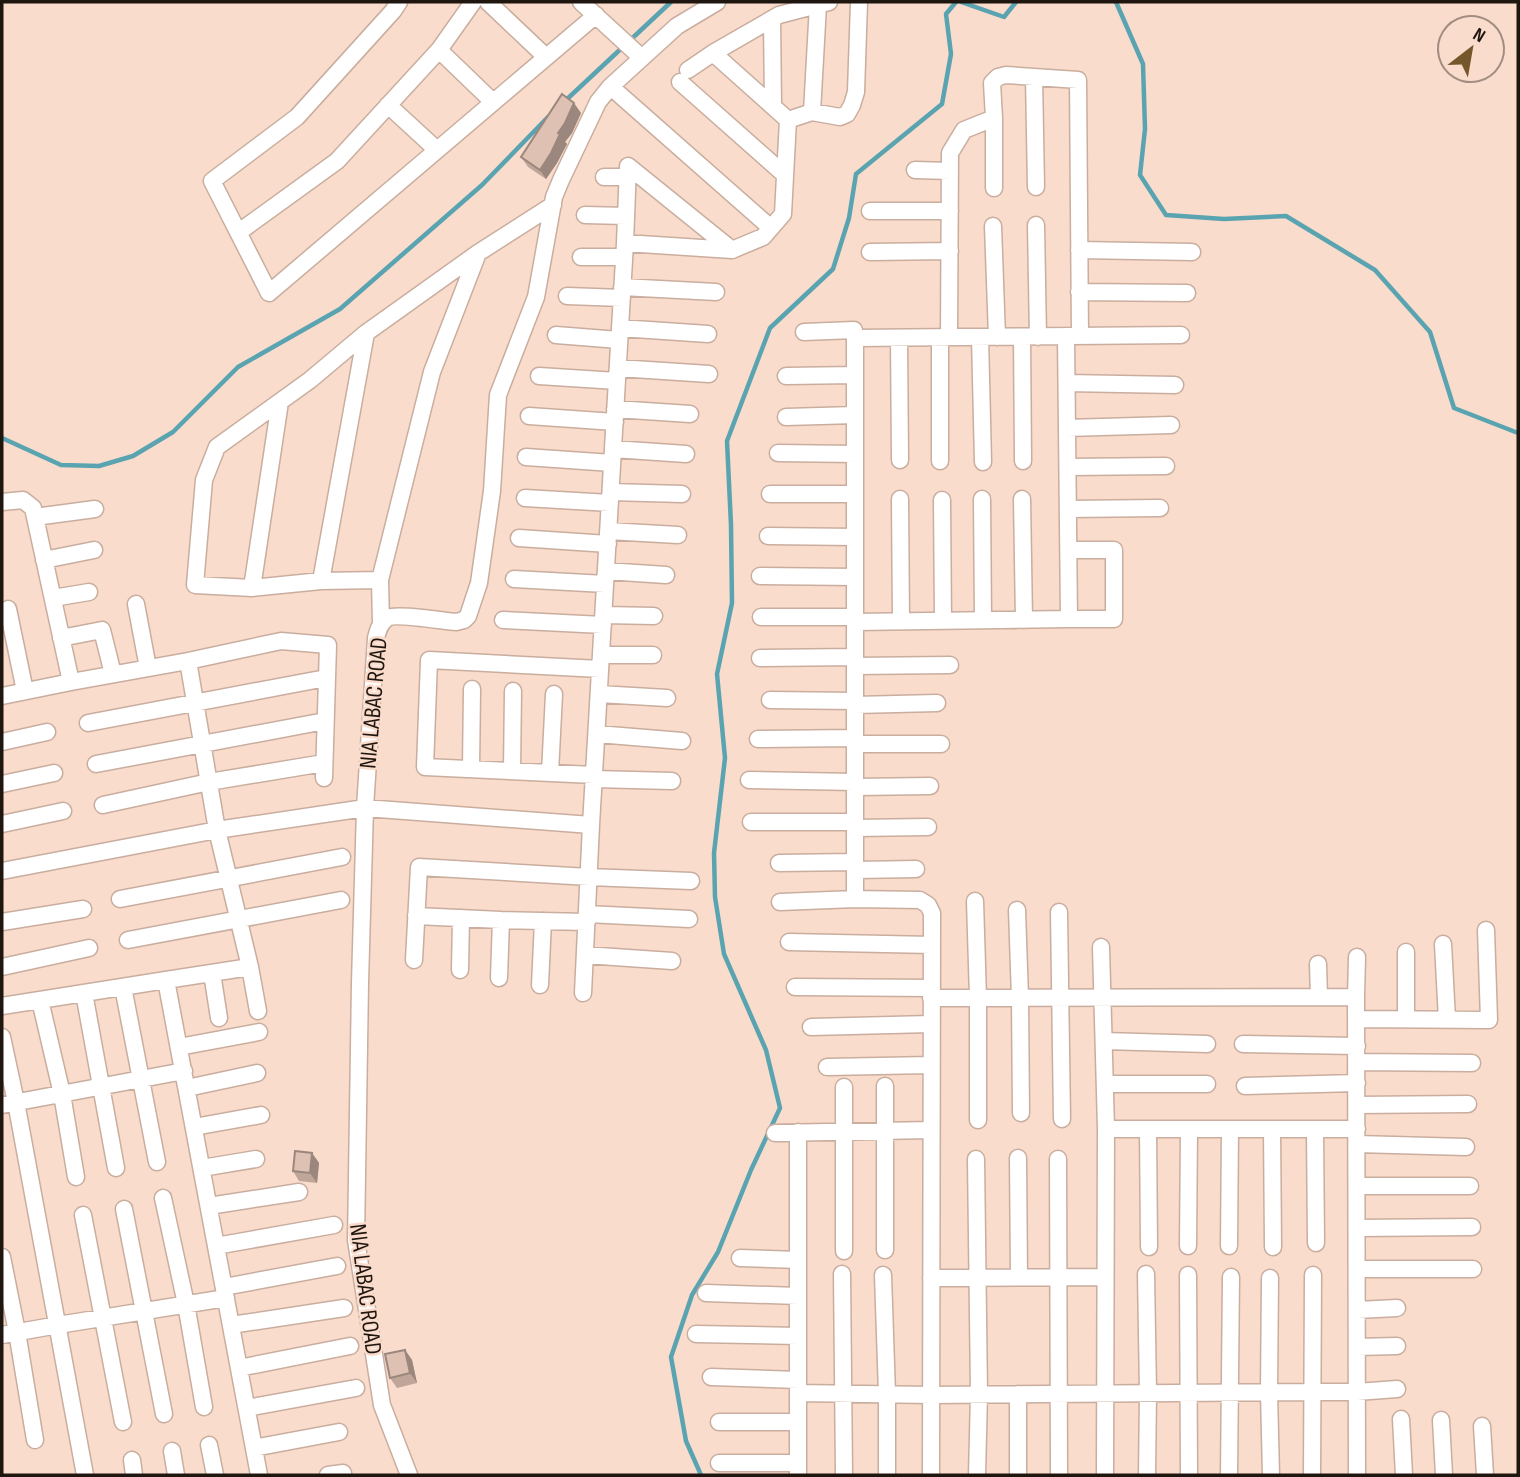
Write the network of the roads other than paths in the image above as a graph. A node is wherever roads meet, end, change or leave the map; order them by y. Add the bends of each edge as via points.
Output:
1 (399, 2) edge
2 (473, 2) edge
3 (488, 2) edge
4 (581, 2) edge
5 (717, 2) edge
6 (859, 2) edge
7 (823, 3) edge
8 (596, 15) junction
9 (772, 19) junction
10 (439, 50) junction
11 (713, 53) junction
12 (638, 54) junction
13 (546, 57) junction
14 (1034, 77) junction
15 (611, 87) junction
16 (493, 102) junction
17 (388, 105) junction
18 (773, 106) junction
19 (811, 112) junction
20 (994, 118) junction
21 (788, 120) junction
22 (437, 150) junction
23 (915, 170) dead end
24 (950, 171) junction
25 (785, 176) junction
26 (604, 177) dead end
27 (628, 177) junction
28 (1036, 187) dead end
29 (993, 188) dead end
30 (553, 205) junction
31 (870, 211) dead end
32 (950, 211) junction
33 (585, 215) dead end
34 (626, 216) junction
35 (1036, 225) dead end
36 (993, 226) dead end
37 (771, 228) junction
38 (239, 232) junction
39 (625, 250) junction
40 (732, 250) junction
41 (1079, 250) junction
42 (950, 251) junction
43 (870, 252) dead end
44 (1192, 252) dead end
45 (478, 253) junction
46 (581, 257) dead end
47 (622, 292) junction
48 (716, 292) dead end
49 (1079, 292) junction
50 (1186, 293) dead end
51 (568, 296) dead end
52 (803, 332) dead end
53 (366, 333) junction
54 (620, 334) junction
55 (708, 334) dead end
56 (556, 335) dead end
57 (1181, 335) dead end
58 (1073, 336) junction
59 (981, 337) junction
60 (997, 337) junction
61 (1030, 337) junction
62 (855, 338) junction
63 (899, 338) junction
64 (944, 338) junction
65 (617, 374) junction
66 (709, 374) dead end
67 (855, 375) junction
68 (539, 376) dead end
69 (786, 376) dead end
70 (1067, 383) junction
71 (1175, 385) dead end
72 (280, 402) junction
73 (690, 414) dead end
74 (855, 415) junction
75 (529, 416) dead end
76 (615, 416) junction
77 (786, 416) dead end
78 (1171, 425) dead end
79 (1067, 428) junction
80 (778, 453) dead end
81 (686, 454) dead end
82 (855, 454) junction
83 (613, 456) junction
84 (526, 457) dead end
85 (900, 460) dead end
86 (940, 461) dead end
87 (1023, 461) dead end
88 (983, 462) dead end
89 (1166, 466) dead end
90 (1068, 467) junction
91 (681, 494) dead end
92 (770, 494) dead end
93 (855, 494) junction
94 (610, 497) junction
95 (525, 498) dead end
96 (900, 499) dead end
97 (982, 499) dead end
98 (1022, 499) dead end
99 (942, 500) dead end
100 (2, 502) edge
101 (1160, 508) dead end
102 (95, 509) dead end
103 (1068, 509) junction
104 (35, 517) junction
105 (678, 535) dead end
106 (768, 536) dead end
107 (855, 537) junction
108 (519, 538) dead end
109 (608, 538) junction
110 (94, 550) dead end
111 (1069, 550) junction
112 (44, 560) junction
113 (666, 575) dead end
114 (760, 576) dead end
115 (606, 577) junction
116 (855, 577) junction
117 (514, 579) dead end
118 (380, 580) junction
119 (321, 581) junction
120 (252, 588) junction
121 (89, 592) dead end
122 (53, 598) junction
123 (136, 604) dead end
124 (8, 609) dead end
125 (654, 616) dead end
126 (761, 617) dead end
127 (1069, 619) junction
128 (503, 620) dead end
129 (603, 620) junction
130 (855, 620) junction
131 (983, 620) junction
132 (1024, 620) junction
133 (901, 621) junction
134 (943, 621) junction
135 (381, 624) junction
136 (61, 638) junction
137 (653, 654) dead end
138 (760, 658) dead end
139 (188, 661) junction
140 (601, 662) junction
141 (855, 662) junction
142 (950, 665) dead end
143 (148, 668) junction
144 (112, 674) junction
145 (326, 678) junction
146 (71, 681) junction
147 (472, 689) dead end
148 (25, 691) junction
149 (513, 691) dead end
150 (554, 694) dead end
151 (599, 694) junction
152 (2, 696) edge
153 (667, 698) dead end
154 (770, 700) dead end
155 (195, 702) junction
156 (855, 703) junction
157 (937, 703) dead end
158 (325, 721) junction
159 (88, 723) dead end
160 (47, 732) dead end
161 (597, 734) junction
162 (758, 739) dead end
163 (682, 741) dead end
164 (855, 741) junction
165 (2, 742) edge
166 (202, 744) junction
167 (941, 744) dead end
168 (96, 764) dead end
169 (471, 769) junction
170 (512, 771) junction
171 (54, 773) dead end
172 (550, 773) junction
173 (594, 777) junction
174 (672, 780) dead end
175 (749, 780) dead end
176 (209, 782) junction
177 (2, 784) edge
178 (855, 784) junction
179 (930, 786) dead end
180 (103, 805) dead end
181 (365, 808) junction
182 (63, 811) dead end
183 (751, 822) dead end
184 (2, 824) edge
185 (591, 825) junction
186 (855, 825) junction
187 (928, 827) dead end
188 (217, 830) junction
189 (342, 857) dead end
190 (779, 863) dead end
191 (855, 866) junction
192 (916, 870) dead end
193 (2, 871) edge
194 (589, 877) junction
195 (229, 879) junction
196 (691, 881) dead end
197 (120, 899) dead end
198 (855, 899) junction
199 (341, 900) dead end
200 (975, 901) dead end
201 (780, 902) dead end
202 (83, 909) dead end
203 (1017, 910) dead end
204 (1059, 912) dead end
205 (416, 916) junction
206 (238, 918) junction
207 (461, 918) junction
208 (587, 918) junction
209 (689, 919) dead end
210 (501, 920) junction
211 (543, 921) junction
212 (2, 922) edge
213 (1486, 930) dead end
214 (128, 940) dead end
215 (789, 942) dead end
216 (1443, 944) dead end
217 (932, 945) junction
218 (1101, 947) dead end
219 (89, 948) dead end
220 (1406, 953) dead end
221 (585, 955) junction
222 (1357, 957) dead end
223 (414, 960) dead end
224 (672, 961) dead end
225 (1318, 964) dead end
226 (2, 967) edge
227 (250, 967) junction
228 (460, 970) dead end
229 (212, 973) junction
230 (499, 978) dead end
231 (166, 980) junction
232 (540, 985) dead end
233 (123, 987) junction
234 (795, 988) dead end
235 (84, 993) junction
236 (583, 993) dead end
237 (932, 993) junction
238 (1319, 997) junction
239 (1356, 997) junction
240 (978, 998) junction
241 (1020, 998) junction
242 (1060, 998) junction
243 (1103, 998) junction
244 (40, 1000) junction
245 (2, 1006) edge
246 (258, 1011) dead end
247 (219, 1018) dead end
248 (1356, 1019) junction
249 (1406, 1019) junction
250 (1447, 1019) junction
251 (932, 1024) junction
252 (811, 1027) dead end
253 (259, 1032) dead end
254 (2, 1037) edge
255 (1104, 1041) junction
256 (1207, 1044) dead end
257 (1243, 1044) dead end
258 (179, 1046) junction
259 (1357, 1054) junction
260 (1472, 1063) dead end
261 (931, 1065) junction
262 (827, 1067) dead end
263 (184, 1071) junction
264 (257, 1073) dead end
265 (142, 1079) junction
266 (1357, 1083) junction
267 (1105, 1084) junction
268 (1207, 1084) dead end
269 (885, 1086) dead end
270 (1245, 1086) dead end
271 (102, 1087) junction
272 (844, 1087) dead end
273 (187, 1088) junction
274 (62, 1094) junction
275 (9, 1104) edge
276 (1468, 1104) dead end
277 (1357, 1105) junction
278 (1021, 1113) dead end
279 (261, 1115) dead end
280 (1062, 1119) dead end
281 (978, 1120) dead end
282 (194, 1127) junction
283 (1106, 1129) junction
284 (1148, 1129) junction
285 (1189, 1129) junction
286 (1230, 1129) junction
287 (1272, 1129) junction
288 (1315, 1129) junction
289 (886, 1130) junction
290 (931, 1130) junction
291 (845, 1131) junction
292 (798, 1132) junction
293 (775, 1133) dead end
294 (1357, 1136) junction
295 (1466, 1147) dead end
296 (1018, 1158) dead end
297 (1058, 1158) dead end
298 (256, 1159) dead end
299 (976, 1159) dead end
300 (157, 1162) dead end
301 (116, 1168) dead end
302 (202, 1168) junction
303 (76, 1177) dead end
304 (1357, 1186) junction
305 (1470, 1186) dead end
306 (299, 1192) dead end
307 (163, 1198) dead end
308 (209, 1206) junction
309 (124, 1209) dead end
310 (83, 1215) dead end
311 (334, 1225) dead end
312 (1472, 1227) dead end
313 (1357, 1228) junction
314 (1316, 1243) dead end
315 (1229, 1245) dead end
316 (216, 1246) junction
317 (1188, 1246) dead end
318 (1149, 1247) dead end
319 (1273, 1247) dead end
320 (885, 1250) dead end
321 (845, 1251) dead end
322 (2, 1257) edge
323 (740, 1258) dead end
324 (798, 1260) junction
325 (337, 1266) dead end
326 (1357, 1269) junction
327 (1473, 1269) dead end
328 (842, 1274) dead end
329 (1146, 1274) dead end
330 (883, 1275) dead end
331 (1188, 1275) dead end
332 (1313, 1275) dead end
333 (978, 1277) junction
334 (1019, 1277) junction
335 (1059, 1277) junction
336 (1105, 1277) junction
337 (1231, 1277) dead end
338 (931, 1278) junction
339 (1270, 1278) dead end
340 (225, 1293) junction
341 (706, 1293) dead end
342 (798, 1296) junction
343 (186, 1304) junction
344 (344, 1308) dead end
345 (1397, 1308) dead end
346 (1357, 1310) junction
347 (145, 1311) junction
348 (103, 1317) junction
349 (58, 1325) junction
350 (231, 1325) junction
351 (9, 1334) edge
352 (696, 1334) dead end
353 (798, 1336) junction
354 (350, 1346) dead end
355 (1397, 1346) dead end
356 (1357, 1347) junction
357 (239, 1368) junction
358 (711, 1377) dead end
359 (798, 1387) junction
360 (356, 1388) dead end
361 (1397, 1389) dead end
362 (1269, 1392) junction
363 (1311, 1392) junction
364 (1357, 1392) junction
365 (1148, 1393) junction
366 (1188, 1393) junction
367 (1230, 1393) junction
368 (844, 1394) junction
369 (887, 1394) junction
370 (979, 1394) junction
371 (1018, 1394) junction
372 (1059, 1394) junction
373 (1105, 1394) junction
374 (931, 1395) junction
375 (204, 1407) dead end
376 (247, 1408) junction
377 (164, 1414) dead end
378 (1401, 1419) dead end
379 (1441, 1420) dead end
380 (123, 1422) dead end
381 (719, 1422) dead end
382 (798, 1422) junction
383 (1482, 1426) dead end
384 (339, 1432) dead end
385 (35, 1440) dead end
386 (209, 1445) dead end
387 (254, 1448) junction
388 (172, 1451) dead end
389 (719, 1463) dead end
390 (798, 1469) edge
391 (85, 1475) edge
392 (176, 1475) edge
393 (215, 1475) edge
394 (259, 1475) edge
395 (409, 1475) edge
396 (844, 1475) edge
397 (887, 1475) edge
398 (931, 1475) edge
399 (977, 1475) edge
400 (1018, 1475) edge
401 (1059, 1475) edge
402 (1105, 1475) edge
403 (1147, 1475) edge
404 (1189, 1475) edge
405 (1229, 1475) edge
406 (1271, 1475) edge
407 (1312, 1475) edge
408 (1357, 1475) edge
409 (1404, 1475) edge
410 (1444, 1475) edge
411 (1485, 1475) edge

1 - 38 street via 297,117 212,181
2 - 10 street
3 - 13 street
4 - 8 street
5 - 12 street, NIA LABAC ROAD
6 - 19 street via 852,106 839,117
7 - 9 street
7 - 19 street
8 - 12 street
8 - 13 street
9 - 11 street
9 - 18 street
10 - 16 street
10 - 17 street
11 - 18 street
11 - 25 street via 684,76
12 - 15 street, NIA LABAC ROAD
13 - 16 street
14 - 20 street via 1006,75 992,83
14 - 28 street
14 - 41 street via 1077,80
15 - 30 street, NIA LABAC ROAD via 598,102
15 - 37 street
16 - 22 street
17 - 22 street
17 - 38 street via 337,161
18 - 21 street
19 - 21 street
20 - 24 street via 964,130 950,153
20 - 29 street
21 - 25 street
22 - 38 street via 270,293
23 - 24 street
24 - 32 street
25 - 37 street via 783,214
26 - 27 street
27 - 34 street
27 - 40 street via 628,166
30 - 45 street
30 - 135 street, NIA LABAC ROAD via 536,297 498,395 492,491 471,609 464,620 456,622 394,615
31 - 32 street
32 - 42 street
33 - 34 street
34 - 39 street
35 - 61 street
36 - 60 street
37 - 40 street via 764,237
39 - 40 street
39 - 46 street
39 - 47 street
41 - 44 street
41 - 49 street
42 - 43 street
42 - 64 street
45 - 53 street
45 - 118 street via 432,372
47 - 48 street
47 - 51 street
47 - 54 street
49 - 50 street
49 - 58 street
52 - 62 street via 854,330
53 - 72 street
53 - 119 street
54 - 55 street
54 - 56 street
54 - 65 street
57 - 58 street
58 - 61 street
58 - 70 street
59 - 60 street
59 - 64 street
59 - 88 street
60 - 61 street
61 - 87 street
62 - 63 street
62 - 67 street
63 - 64 street
63 - 85 street
64 - 86 street
65 - 66 street
65 - 68 street
65 - 76 street
67 - 69 street
67 - 74 street
70 - 71 street
70 - 79 street
72 - 120 street
72 - 120 street via 217,447 204,480 195,585
73 - 76 street
74 - 77 street
74 - 82 street
75 - 76 street
76 - 83 street
78 - 79 street
79 - 90 street
80 - 82 street
81 - 83 street
82 - 93 street
83 - 84 street
83 - 94 street
89 - 90 street
90 - 103 street
91 - 94 street
92 - 93 street
93 - 107 street
94 - 95 street
94 - 109 street
96 - 133 street
97 - 131 street
98 - 132 street
99 - 134 street
100 - 104 street via 23,500 33,508
101 - 103 street
102 - 104 street
103 - 111 street
104 - 112 street
105 - 109 street
106 - 107 street
107 - 116 street
108 - 109 street
109 - 115 street
110 - 112 street
111 - 127 street
111 - 127 street via 1114,550 1114,619
112 - 122 street
113 - 115 street
114 - 116 street
115 - 117 street
115 - 129 street
116 - 130 street
118 - 119 street
118 - 135 street
119 - 120 street
121 - 122 street
122 - 136 street
123 - 143 street
124 - 148 street
125 - 129 street
126 - 130 street
127 - 132 street
128 - 129 street
129 - 140 street
130 - 133 street
130 - 141 street
131 - 132 street
131 - 134 street
133 - 134 street
135 - 181 street, NIA LABAC ROAD via 376,638
136 - 144 street via 102,630
136 - 146 street
137 - 140 street
138 - 141 street
139 - 143 street
139 - 145 street via 281,641 328,645
139 - 155 street
140 - 151 street
140 - 169 street via 429,660 425,767
141 - 142 street
141 - 156 street
143 - 144 street
144 - 146 street
145 - 155 street
145 - 158 street
146 - 148 street
147 - 169 street
148 - 152 street
149 - 170 street
150 - 172 street
151 - 153 street
151 - 161 street
154 - 156 street
155 - 159 street
155 - 166 street
156 - 157 street
156 - 164 street
158 - 166 street
158 - 176 street via 324,770
160 - 165 street
161 - 163 street
161 - 173 street
162 - 164 street
164 - 167 street
164 - 178 street
166 - 168 street
166 - 176 street
169 - 170 street
170 - 172 street
171 - 177 street
172 - 173 street
173 - 174 street
173 - 185 street
175 - 178 street
176 - 180 street
176 - 188 street
178 - 179 street
178 - 186 street
181 - 185 street
181 - 188 street
181 - 395 street, NIA LABAC ROAD via 356,1240 382,1405
182 - 184 street
183 - 186 street
185 - 194 street
186 - 187 street
186 - 191 street
188 - 193 street
188 - 195 street
189 - 195 street
190 - 191 street
191 - 192 street
191 - 198 street
194 - 196 street
194 - 205 street via 419,867
194 - 208 street
195 - 197 street
195 - 206 street
198 - 201 street
198 - 217 street via 920,900 932,913
199 - 206 street
200 - 240 street
202 - 212 street
203 - 241 street
204 - 242 street
205 - 207 street
205 - 223 street
206 - 214 street
206 - 227 street
207 - 210 street
207 - 228 street
208 - 209 street
208 - 211 street
208 - 221 street
210 - 211 street
210 - 230 street
211 - 232 street
213 - 250 street via 1489,1020
215 - 217 street
216 - 250 street
217 - 237 street
218 - 243 street
219 - 226 street
220 - 249 street
221 - 224 street
221 - 236 street
222 - 239 street
225 - 238 street
227 - 229 street
227 - 246 street
229 - 231 street
229 - 247 street
231 - 233 street
231 - 258 street
233 - 235 street
233 - 265 street
234 - 237 street
235 - 244 street
235 - 271 street
237 - 240 street
237 - 251 street
238 - 239 street
238 - 243 street
239 - 248 street
240 - 241 street
240 - 281 street
241 - 242 street
241 - 278 street
242 - 243 street
242 - 280 street
243 - 255 street
244 - 245 street
244 - 274 street
248 - 249 street
248 - 259 street
249 - 250 street
251 - 252 street
251 - 261 street
253 - 258 street
254 - 275 street
255 - 256 street
255 - 267 street
257 - 259 street
258 - 263 street
259 - 260 street
259 - 266 street
261 - 262 street
261 - 290 street
263 - 265 street
263 - 273 street
264 - 273 street
265 - 271 street
265 - 300 street
266 - 270 street
266 - 277 street
267 - 268 street
267 - 283 street
269 - 289 street
271 - 274 street
271 - 301 street
272 - 291 street
273 - 282 street
274 - 275 street
274 - 303 street
275 - 349 street
276 - 277 street
277 - 294 street
279 - 282 street
282 - 302 street
283 - 284 street
283 - 336 street
284 - 285 street
284 - 318 street
285 - 286 street
285 - 317 street
286 - 287 street
286 - 315 street
287 - 288 street
287 - 319 street
288 - 294 street
288 - 314 street
289 - 290 street
289 - 291 street
289 - 320 street
290 - 338 street
291 - 292 street
291 - 321 street
292 - 293 street
292 - 324 street
294 - 295 street
294 - 304 street
296 - 334 street
297 - 335 street
298 - 302 street
299 - 333 street
302 - 308 street
304 - 305 street
304 - 313 street
306 - 308 street
307 - 343 street
308 - 316 street
309 - 347 street
310 - 348 street
311 - 316 street
312 - 313 street
313 - 326 street
316 - 340 street
322 - 351 street
323 - 324 street
324 - 342 street
325 - 340 street
326 - 327 street
326 - 346 street
328 - 368 street
329 - 365 street
330 - 369 street
331 - 366 street
332 - 363 street
333 - 334 street
333 - 338 street
333 - 370 street
334 - 335 street
335 - 336 street
335 - 372 street
336 - 373 street
337 - 367 street
338 - 374 street
339 - 362 street
340 - 343 street
340 - 350 street
341 - 342 street
342 - 353 street
343 - 347 street
343 - 375 street
344 - 350 street
345 - 346 street
346 - 356 street
347 - 348 street
347 - 377 street
348 - 349 street
348 - 380 street
349 - 351 street
349 - 391 street
350 - 357 street
351 - 385 street
352 - 353 street
353 - 359 street
354 - 357 street
355 - 356 street
356 - 364 street
357 - 376 street
358 - 359 street
359 - 368 street
359 - 382 street
360 - 376 street
361 - 364 street
362 - 363 street
362 - 367 street
362 - 406 street
363 - 364 street
363 - 407 street
364 - 408 street
365 - 366 street
365 - 373 street
365 - 403 street
366 - 367 street
366 - 404 street
367 - 405 street
368 - 369 street
368 - 396 street
369 - 374 street
369 - 397 street
370 - 371 street
370 - 374 street
370 - 399 street
371 - 372 street
371 - 400 street
372 - 373 street
372 - 401 street
373 - 402 street
374 - 398 street
376 - 387 street
378 - 409 street
379 - 410 street
381 - 382 street
382 - 390 street
383 - 411 street
384 - 387 street
386 - 393 street
387 - 394 street
388 - 392 street
389 - 390 street

